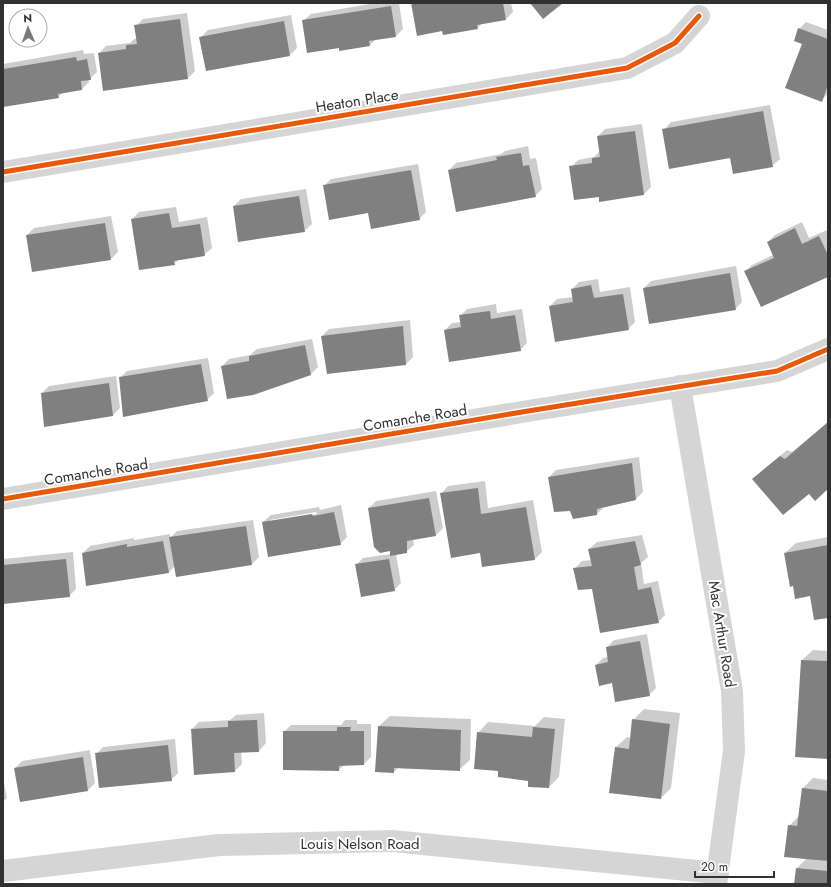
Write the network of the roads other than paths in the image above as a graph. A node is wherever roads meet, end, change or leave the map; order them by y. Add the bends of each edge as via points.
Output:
1 (699, 16) dead end
2 (3, 172) edge
3 (828, 349) edge
4 (680, 386) junction
5 (3, 499) edge
6 (3, 871) edge
7 (717, 878) edge

1 - 2 street, Heaton Place via 675,43 627,68
3 - 4 street, Comanche Road via 777,371
4 - 5 street, Comanche Road
4 - 7 street, Mac Arthur Road via 732,692 734,751
6 - 7 street, Louis Nelson Road via 219,845 392,841

